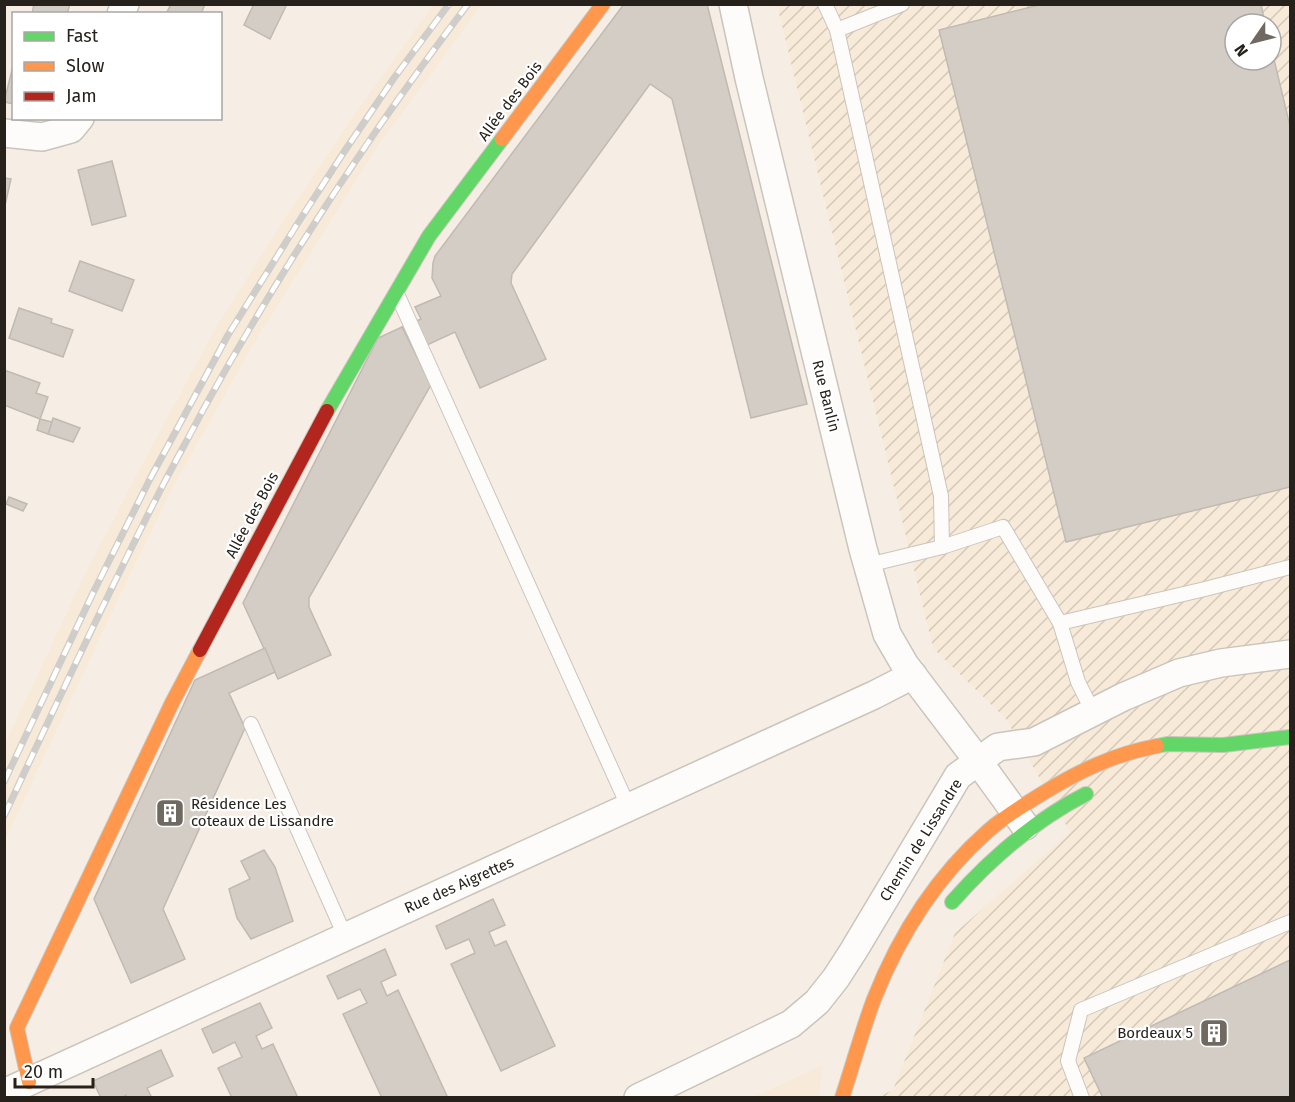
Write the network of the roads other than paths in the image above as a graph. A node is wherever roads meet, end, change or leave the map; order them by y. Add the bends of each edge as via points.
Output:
1 (603, 4) edge
2 (733, 4) edge
3 (825, 4) edge
4 (902, 4) edge
5 (837, 30) junction
6 (78, 120) edge
7 (4, 133) edge
8 (397, 292) junction
9 (942, 547) junction
10 (868, 566) junction
11 (1290, 567) edge
12 (1060, 623) junction
13 (1290, 654) edge
14 (913, 675) junction
15 (1093, 712) junction
16 (251, 724) dead end
17 (1290, 737) edge
18 (1223, 745) junction
19 (1181, 759) dead end
20 (978, 761) junction
21 (1096, 789) dead end
22 (629, 808) junction
23 (1021, 820) junction
24 (943, 914) dead end
25 (1290, 922) edge
26 (345, 936) junction
27 (29, 1082) junction
28 (4, 1093) edge
29 (638, 1098) edge
30 (842, 1098) edge
31 (1082, 1098) edge

1 - 8 street, Allée des Bois via 429,236
2 - 10 street, Rue Banlin
3 - 5 lane
4 - 5 lane
5 - 9 lane via 941,496
6 - 7 street via 71,129 42,137
8 - 22 lane
8 - 27 street, Allée des Bois via 320,423 172,703 17,1028
9 - 10 lane
9 - 12 lane via 1003,527
10 - 14 street, Rue Banlin via 887,634
11 - 12 lane
12 - 15 lane via 1078,682
13 - 15 street, Chemin de Lissandre via 1179,673
14 - 20 street, Rue Banlin
14 - 22 street, Rue des Aigrettes
15 - 20 street, Chemin de Lissandre via 1034,742 998,747
16 - 26 lane
17 - 18 street
18 - 19 street
18 - 23 street via 1167,744 1105,760 1042,792
20 - 23 street, Rue Banlin
20 - 29 street, Chemin de Lissandre via 958,776 836,978 817,1002 791,1024
21 - 23 street via 1063,806
22 - 26 street, Rue des Aigrettes
23 - 24 street via 1004,848
23 - 30 street via 988,831 956,863 911,924 874,999
25 - 31 lane via 1081,1010 1068,1061
26 - 27 street, Rue des Aigrettes
27 - 28 street, Rue des Aigrettes

